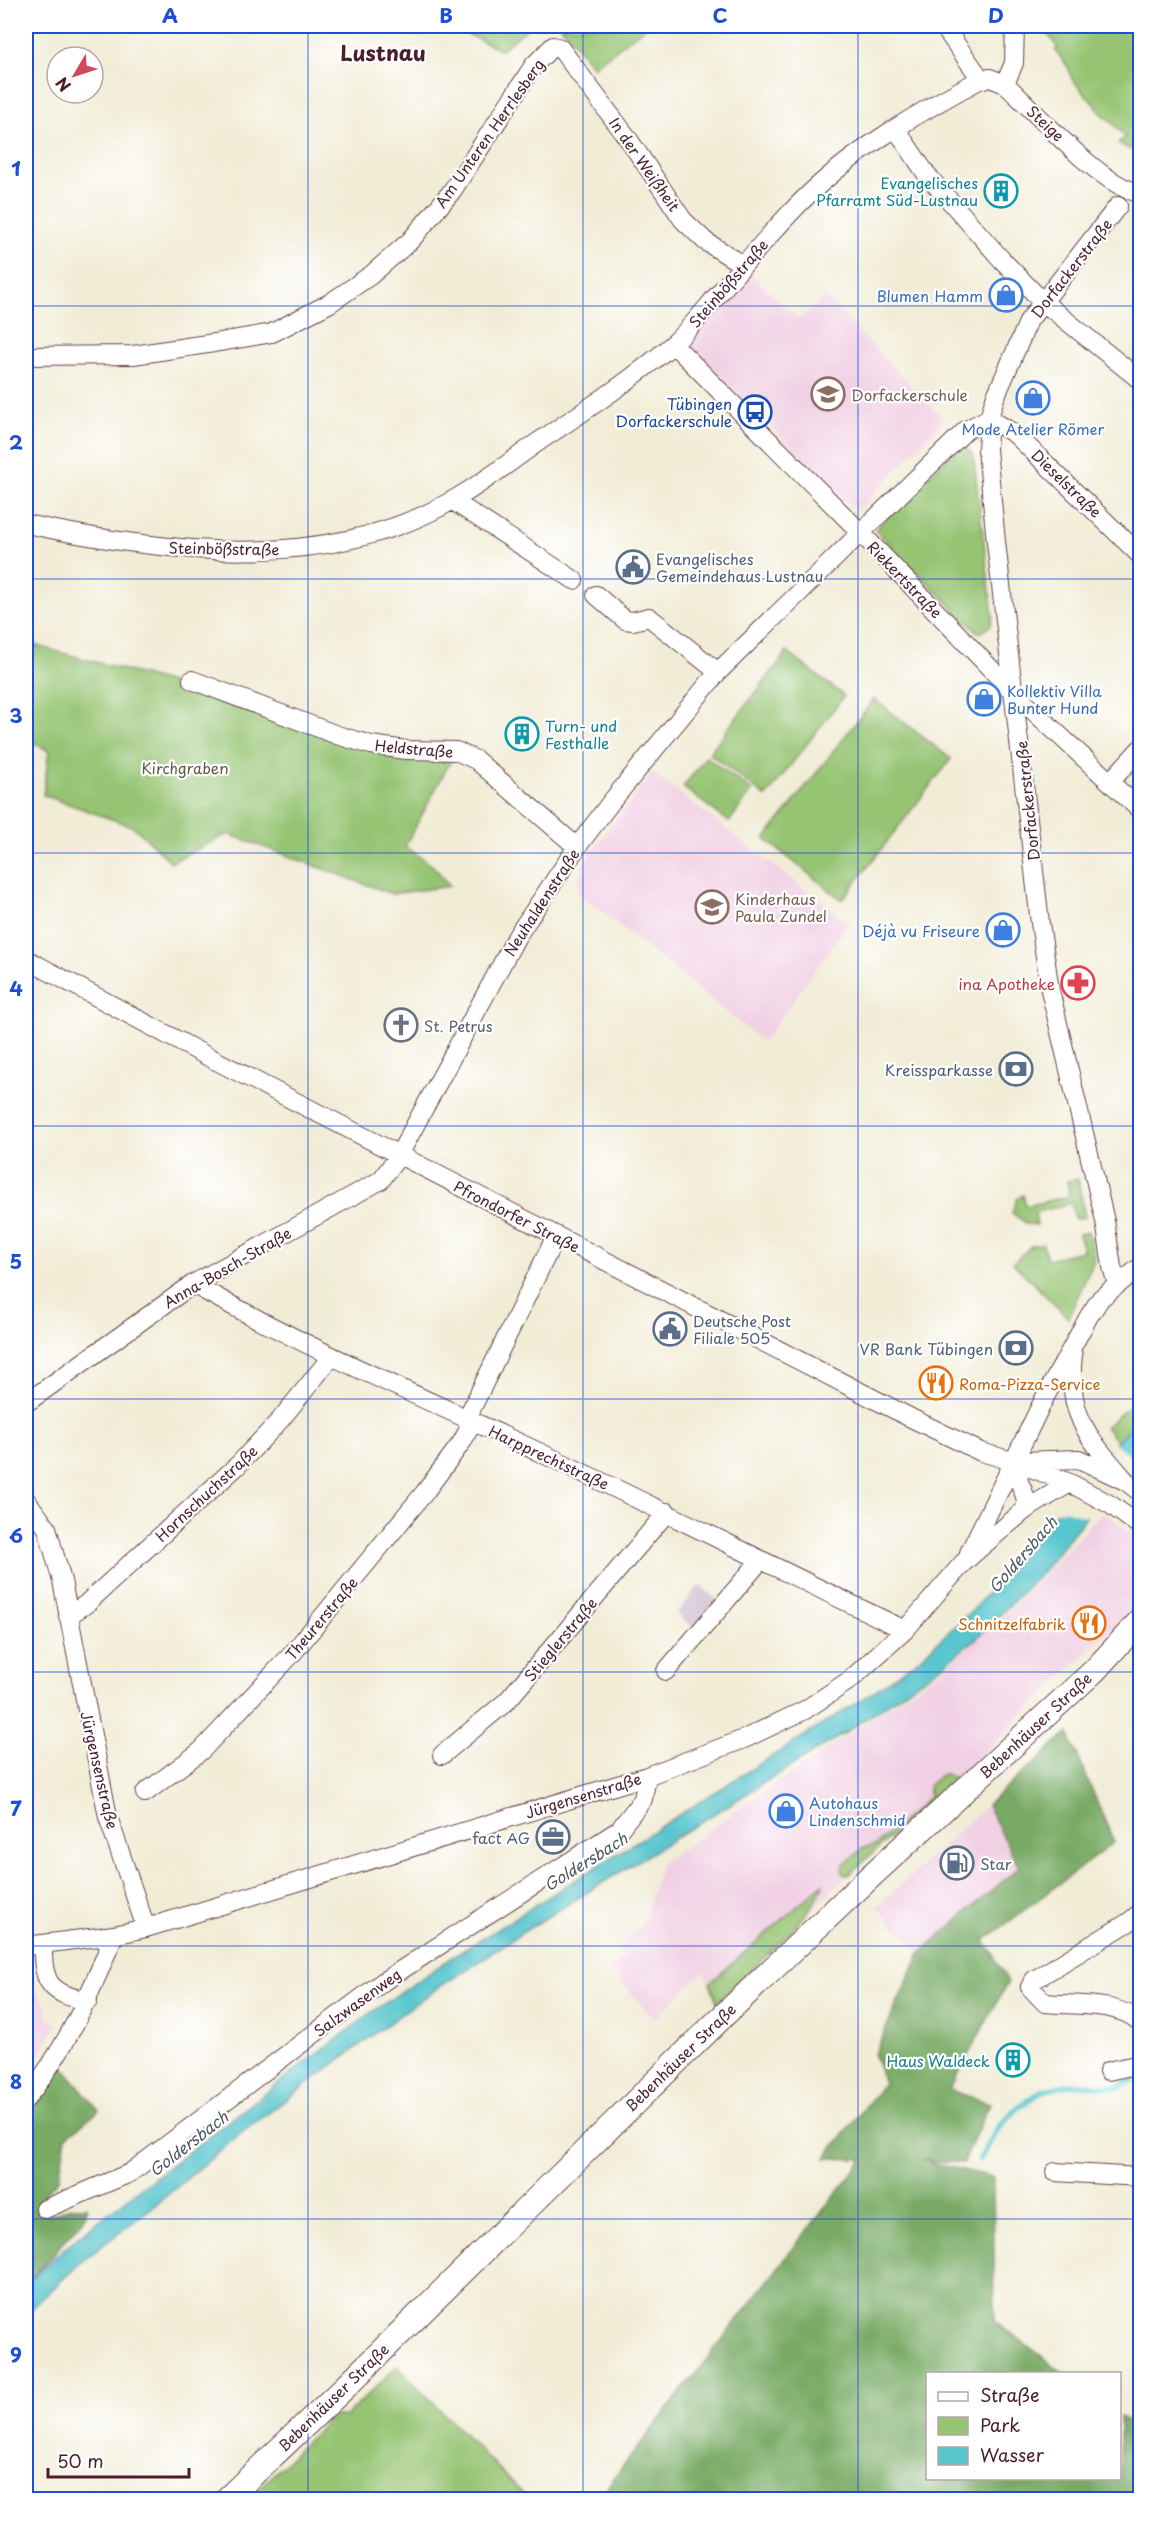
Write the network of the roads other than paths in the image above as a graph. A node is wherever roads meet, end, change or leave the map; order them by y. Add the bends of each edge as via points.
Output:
1 (943, 26) edge
2 (1015, 26) edge
3 (560, 48) joint
4 (981, 79) junction
5 (1005, 84) junction
6 (896, 129) junction
7 (1140, 195) edge
8 (1118, 206) dead end
9 (743, 265) junction
10 (1043, 302) junction
11 (673, 344) junction
12 (26, 356) edge
13 (1140, 380) edge
14 (989, 418) junction
15 (453, 501) junction
16 (26, 524) edge
17 (861, 533) junction
18 (1140, 555) edge
19 (574, 580) dead end
20 (596, 595) dead end
21 (718, 672) junction
22 (192, 680) dead end
23 (1014, 693) junction
24 (1140, 749) edge
25 (1110, 782) junction
26 (1140, 810) edge
27 (577, 847) junction
28 (26, 959) edge
29 (399, 1155) junction
30 (556, 1236) junction
31 (1140, 1267) edge
32 (193, 1284) junction
33 (1117, 1284) junction
34 (1075, 1344) junction
35 (332, 1356) junction
36 (26, 1403) edge
37 (470, 1420) junction
38 (1012, 1461) junction
39 (1070, 1483) junction
40 (1134, 1487) edge
41 (26, 1500) edge
42 (1025, 1510) junction
43 (667, 1512) junction
44 (1140, 1526) edge
45 (760, 1561) junction
46 (963, 1563) junction
47 (67, 1612) junction
48 (1140, 1621) edge
49 (905, 1630) junction
50 (1130, 1641) edge
51 (666, 1671) dead end
52 (442, 1755) dead end
53 (647, 1776) junction
54 (145, 1793) dead end
55 (1140, 1913) edge
56 (146, 1928) junction
57 (114, 1935) junction
58 (34, 1945) edge
59 (88, 2001) junction
60 (1140, 2022) edge
61 (1140, 2064) edge
62 (1108, 2071) dead end
63 (26, 2099) edge
64 (1055, 2172) dead end
65 (1140, 2177) edge
66 (45, 2209) dead end
67 (226, 2499) edge

1 - 4 street
2 - 5 street via 1014,63
3 - 9 street, In der Weißheit via 683,220 705,241
3 - 12 street, Am Unteren Herrlesberg via 548,49 534,65 452,191 411,240 330,303 272,333 133,355
4 - 5 street
4 - 6 street, Steinbößstraße
5 - 7 street, Steige via 1095,167
6 - 9 street, Steinbößstraße via 814,189
6 - 10 street via 927,175
8 - 10 street, Dorfackerstraße
9 - 11 street, Steinbößstraße
10 - 13 street
10 - 14 street, Dorfackerstraße via 1029,320 1002,376
11 - 15 street, Steinbößstraße via 592,406
11 - 17 street, Riekertstraße
14 - 17 street, Neuhaldenstraße via 966,430
14 - 18 street, Dieselstraße via 1016,435
14 - 23 street, Dorfackerstraße via 989,482
15 - 16 street, Steinbößstraße via 403,523 357,537 272,552 119,542
15 - 19 street
17 - 21 street, Neuhaldenstraße
17 - 23 street, Riekertstraße
20 - 21 street via 625,620 650,617
21 - 27 street, Neuhaldenstraße
22 - 27 street, Heldstraße via 371,745 456,751 476,760
23 - 25 street, Riekertstraße
23 - 33 street, Dorfackerstraße via 1050,990
24 - 25 street
25 - 26 street, Riekertstraße
27 - 29 street, Neuhaldenstraße via 501,964
28 - 29 street, Pfrondorfer Straße
29 - 30 street, Pfrondorfer Straße
29 - 32 street, Anna-Bosch-Straße via 374,1185
30 - 37 street, Theurerstraße
30 - 38 street, Pfrondorfer Straße via 962,1444
31 - 33 street, Jürgensenstraße
32 - 35 street, Harpprechtstraße
32 - 36 street, Anna-Bosch-Straße
33 - 34 street, Jürgensenstraße via 1101,1298
34 - 38 street, Jürgensenstraße
34 - 40 street via 1070,1380 1075,1408 1095,1445
35 - 37 street, Harpprechtstraße
35 - 47 street, Hornschuchstraße via 237,1466 86,1604
37 - 43 street, Harpprechtstraße
37 - 54 street, Theurerstraße via 455,1451 425,1492 292,1654 201,1751
38 - 39 street, Pfrondorfer Straße
38 - 40 street, Pfrondorfer Straße via 1079,1459
38 - 42 street via 1026,1495
38 - 46 street, Jürgensenstraße
39 - 42 street, Jürgensenstraße
39 - 44 street, Pfrondorfer Straße
41 - 47 street, Jürgensenstraße via 47,1528
42 - 46 street, Jürgensenstraße
43 - 45 street, Harpprechtstraße
43 - 52 street, Stieglerstraße via 507,1701
45 - 49 street, Harpprechtstraße
45 - 51 street
46 - 49 street, Jürgensenstraße
47 - 56 street, Jürgensenstraße via 108,1817
48 - 50 main road, Bebenhäuser Straße
49 - 53 street, Jürgensenstraße via 850,1680 805,1710 744,1739
50 - 67 main road, Bebenhäuser Straße via 725,2014
53 - 56 street, Jürgensenstraße
53 - 66 street, Salzwasenweg via 643,1799 619,1830 384,1981 130,2173
55 - 60 street via 1034,1980 1030,1987 1045,2003 1106,2007
56 - 57 street, Jürgensenstraße
57 - 58 street, Jürgensenstraße
57 - 59 street
58 - 59 street, Jürgensenstraße via 48,1981 64,1997
59 - 63 street via 51,2067
61 - 62 street
64 - 65 street

